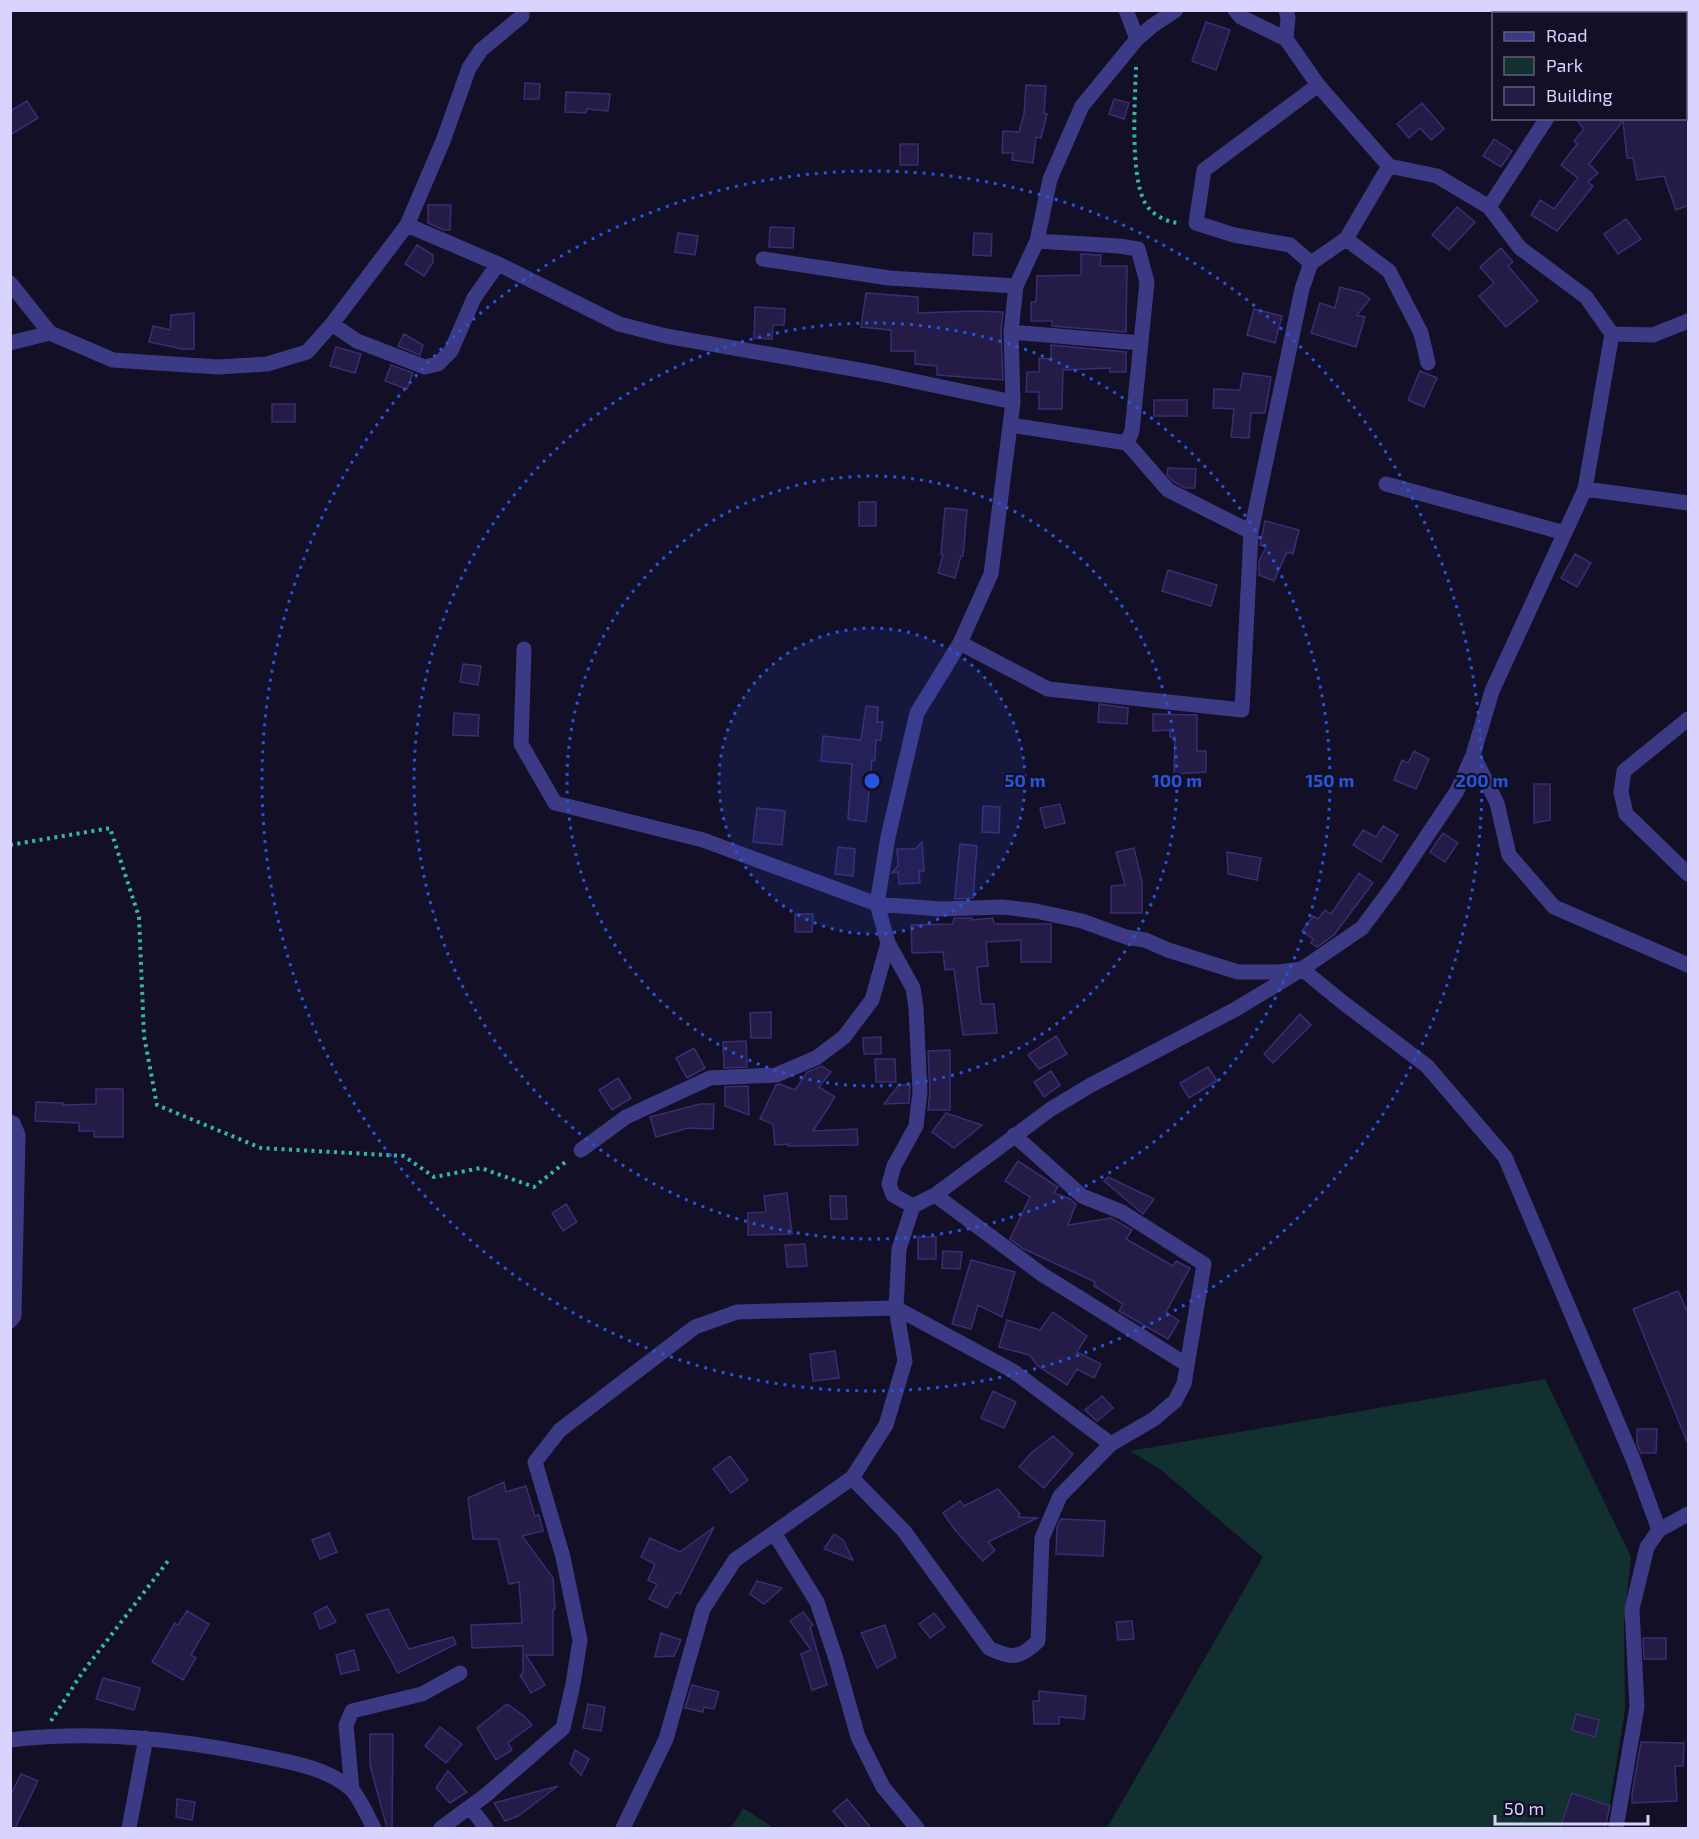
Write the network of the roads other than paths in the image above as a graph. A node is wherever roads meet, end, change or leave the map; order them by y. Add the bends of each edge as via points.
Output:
1 (522, 10) edge
2 (1126, 10) edge
3 (1176, 10) edge
4 (1235, 10) edge
5 (1286, 10) edge
6 (1137, 39) junction
7 (1286, 39) junction
8 (1318, 85) junction
9 (1546, 120) edge
10 (1389, 166) junction
11 (1489, 207) junction
12 (407, 225) junction
13 (1346, 239) junction
14 (1037, 241) junction
15 (763, 258) dead end
16 (1311, 262) junction
17 (498, 264) junction
18 (10, 283) edge
19 (1016, 286) junction
20 (1689, 321) edge
21 (332, 324) junction
22 (1011, 332) junction
23 (50, 333) junction
24 (1612, 334) junction
25 (10, 343) edge
26 (1141, 343) junction
27 (1428, 363) dead end
28 (1013, 402) junction
29 (1010, 425) junction
30 (1127, 444) junction
31 (1386, 484) dead end
32 (1585, 489) junction
33 (1689, 503) edge
34 (1251, 532) junction
35 (1565, 533) junction
36 (960, 643) junction
37 (524, 649) dead end
38 (1689, 718) edge
39 (1473, 755) junction
40 (1689, 874) edge
41 (877, 904) junction
42 (888, 943) junction
43 (1689, 965) edge
44 (1302, 969) junction
45 (10, 1122) edge
46 (1014, 1135) junction
47 (581, 1150) road end
48 (935, 1195) junction
49 (913, 1206) junction
50 (896, 1308) junction
51 (10, 1321) edge
52 (1185, 1364) junction
53 (1111, 1444) junction
54 (852, 1478) junction
55 (1689, 1514) edge
56 (1659, 1530) junction
57 (774, 1533) junction
58 (460, 1673) dead end
59 (146, 1738) junction
60 (10, 1740) edge
61 (352, 1790) junction
62 (470, 1807) junction
63 (129, 1828) edge
64 (374, 1828) edge
65 (441, 1828) edge
66 (486, 1828) edge
67 (622, 1828) edge
68 (917, 1828) edge
69 (1616, 1828) edge

1 - 12 street via 522,16 482,50 469,68
2 - 6 street
3 - 6 street
4 - 7 street via 1241,17
5 - 7 street
6 - 14 street via 1082,106 1050,179
7 - 8 street
8 - 10 street
8 - 16 street via 1204,170 1196,223 1234,235 1290,245
9 - 11 street
10 - 11 street via 1437,176
10 - 13 street
11 - 24 street via 1520,248 1586,297
12 - 17 street
12 - 21 street
13 - 16 street
13 - 27 street via 1389,271 1421,333
14 - 19 street
14 - 26 street via 1138,249 1147,282
15 - 19 street via 889,278
16 - 34 street
17 - 21 street via 474,298 451,351 438,364 425,367 357,341
17 - 28 street via 619,324
18 - 23 street
19 - 22 street
20 - 24 street via 1653,335
21 - 23 street via 307,352 267,364 218,366 113,360
22 - 26 street
22 - 28 street
23 - 25 street
24 - 32 street
26 - 30 street via 1132,431
28 - 29 street
29 - 30 street
29 - 36 street via 991,574
30 - 34 street via 1168,490
31 - 35 street
32 - 33 street
32 - 35 street
34 - 36 street via 1242,710 1048,689
35 - 39 street via 1492,691
36 - 41 street via 917,713
37 - 41 street via 520,744 555,803 703,840
38 - 40 street via 1624,771 1621,792 1626,814
39 - 43 street via 1497,803 1509,855 1554,907
39 - 44 street via 1457,791 1362,928
41 - 42 street
41 - 44 street via 1036,911 1145,940 1238,972
42 - 47 street via 872,1000 844,1036 816,1058 776,1075 710,1078 626,1117
42 - 49 street via 913,988 920,1092 916,1126 894,1166 889,1184 893,1195
44 - 46 street via 1091,1085
44 - 56 street via 1427,1066 1505,1157
45 - 51 street via 18,1135 14,1316
46 - 48 street
46 - 52 street via 1082,1196 1122,1212 1204,1264
48 - 49 street
48 - 52 street via 1043,1275
49 - 50 street via 899,1249
50 - 53 street via 1013,1371
50 - 54 street via 904,1361 886,1425
50 - 62 street via 737,1312 694,1328 560,1430 535,1462 563,1557 580,1640 563,1728
52 - 53 street via 1184,1384 1175,1401 1154,1419
53 - 54 street via 1060,1496 1042,1538 1038,1641 1028,1652 1006,1657 989,1648 904,1531
54 - 57 street
55 - 56 street
56 - 69 street via 1647,1546 1632,1609 1637,1707
57 - 67 street via 735,1560 703,1609 666,1739
57 - 68 street via 817,1602 858,1737 883,1787
58 - 61 street via 422,1694 352,1711 346,1725
59 - 60 street
59 - 61 street via 273,1758 320,1770
59 - 63 street
61 - 64 street
62 - 65 street
62 - 66 street

